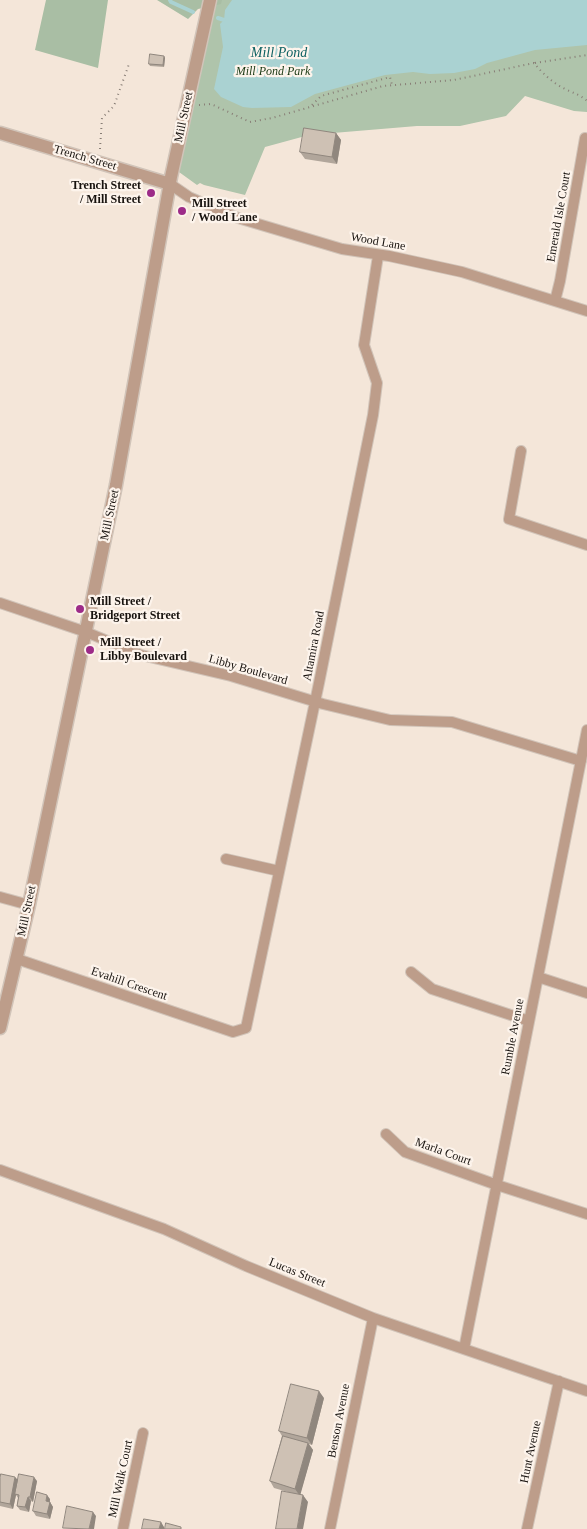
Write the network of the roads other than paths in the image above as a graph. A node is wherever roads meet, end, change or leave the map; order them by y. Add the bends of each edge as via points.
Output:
1 (210, 0) edge
2 (0, 133) edge
3 (585, 138) dead end
4 (170, 184) junction
5 (378, 256) junction
6 (555, 301) junction
7 (587, 311) edge
8 (521, 451) dead end
9 (587, 545) edge
10 (0, 602) edge
11 (86, 632) junction
12 (315, 702) junction
13 (587, 730) edge
14 (580, 761) junction
15 (226, 859) dead end
16 (279, 871) junction
17 (0, 897) edge
18 (29, 905) junction
19 (17, 959) junction
20 (411, 972) dead end
21 (538, 977) junction
22 (587, 993) edge
23 (529, 1021) junction
24 (0, 1028) edge
25 (233, 1032) joint
26 (386, 1134) dead end
27 (0, 1170) edge
28 (497, 1185) junction
29 (587, 1214) edge
30 (373, 1318) junction
31 (464, 1349) junction
32 (559, 1381) junction
33 (587, 1391) edge
34 (143, 1433) dead end
35 (123, 1529) edge
36 (330, 1529) edge
37 (527, 1529) edge

1 - 4 street, Mill Street
2 - 4 street, Trench Street
3 - 6 street, Emerald Isle Court
4 - 5 street, Wood Lane via 189,197 238,218 342,249
4 - 11 street, Mill Street
5 - 6 street, Wood Lane via 462,272
5 - 12 street, Altamira Road via 364,345 377,383 373,415
6 - 7 street, Wood Lane
8 - 9 street via 509,519
10 - 11 street, Libby Boulevard
11 - 12 street, Libby Boulevard via 141,655 231,676
11 - 18 street, Mill Street
12 - 14 street, Libby Boulevard via 390,720 452,722
12 - 16 street, Altamira Road
13 - 14 street, Rumble Avenue
14 - 21 street, Rumble Avenue
15 - 16 street
16 - 25 street, Altamira Road via 246,1028
17 - 18 street
18 - 19 street, Mill Street
19 - 24 street, Mill Street
19 - 25 street, Evahill Crescent
20 - 23 street via 432,990
21 - 22 street
21 - 23 street, Rumble Avenue
23 - 28 street, Rumble Avenue
26 - 28 street, Marla Court via 405,1152
27 - 30 street, Lucas Street via 164,1229
28 - 29 street, Marla Court
28 - 31 street, Rumble Avenue
30 - 31 street, Lucas Street
30 - 36 street, Benson Avenue
31 - 32 street, Lucas Street
32 - 33 street, Lucas Street
32 - 37 street, Hunt Avenue
34 - 35 street, Mill Walk Court

